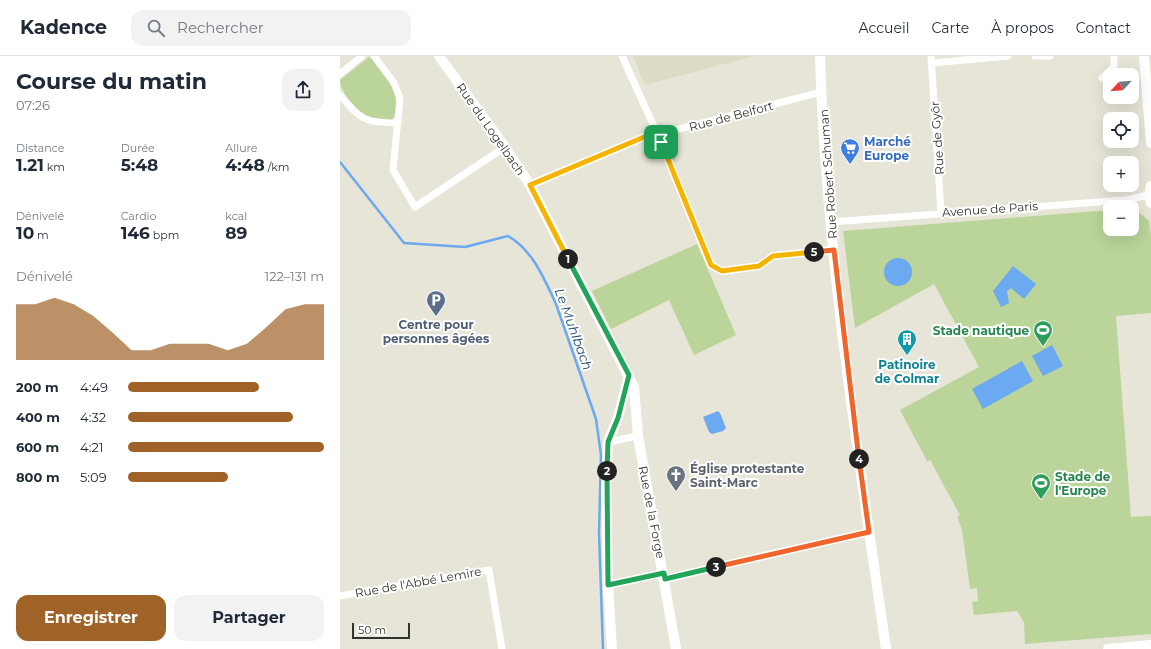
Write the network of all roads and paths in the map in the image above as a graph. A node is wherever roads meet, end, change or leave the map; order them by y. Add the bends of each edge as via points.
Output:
1 (362, 56) edge
2 (374, 56) edge
3 (441, 56) edge
4 (622, 56) edge
5 (820, 56) edge
6 (1008, 56) edge
7 (1035, 56) edge
8 (1050, 56) edge
9 (1114, 56) edge
10 (1144, 56) edge
11 (931, 59) edge
12 (340, 74) edge
13 (1102, 78) dead end
14 (821, 92) junction
15 (340, 95) edge
16 (398, 124) junction
17 (656, 132) junction
18 (1151, 143) edge
19 (505, 147) junction
20 (530, 185) junction
21 (1150, 195) edge
22 (941, 213) junction
23 (831, 222) junction
24 (834, 250) junction
25 (629, 375) junction
26 (638, 436) junction
27 (608, 442) junction
28 (869, 532) junction
29 (664, 576) junction
30 (608, 585) junction
31 (340, 596) edge
32 (1151, 645) edge
33 (501, 649) edge
34 (612, 649) edge
35 (676, 649) edge
36 (886, 649) edge
37 (1108, 649) edge

1 - 12 street
2 - 16 street via 394,83 400,98
3 - 19 street, Rue du Logelbach
4 - 17 street
5 - 14 street, Rue Robert Schuman
6 - 11 street
7 - 8 street
9 - 13 street via 1114,67
10 - 18 street
11 - 22 street, Rue de Gyôr
14 - 17 street, Rue de Belfort via 664,133
14 - 23 street, Rue Robert Schuman
15 - 16 street via 353,111 364,119 373,123
16 - 19 street via 393,170 415,207
17 - 20 street, Rue de Belfort
17 - 24 street via 711,265 722,271 759,266 773,256
19 - 20 street, Rue du Logelbach
20 - 25 street, Rue du Logelbach
21 - 22 street, Avenue de Paris via 1125,200
22 - 23 street, Avenue de Paris
23 - 24 street, Rue Robert Schuman
24 - 28 street, Rue Robert Schuman
25 - 26 street, Rue de la Forge via 634,387
25 - 27 street via 618,418
26 - 27 street
26 - 29 street, Rue de la Forge
27 - 30 street
28 - 29 street
28 - 36 street, Rue Robert Schuman
29 - 30 street
29 - 35 street, Rue de la Forge
30 - 34 street
31 - 33 street, Rue de l'Abbé Lemire via 489,570
32 - 37 street

